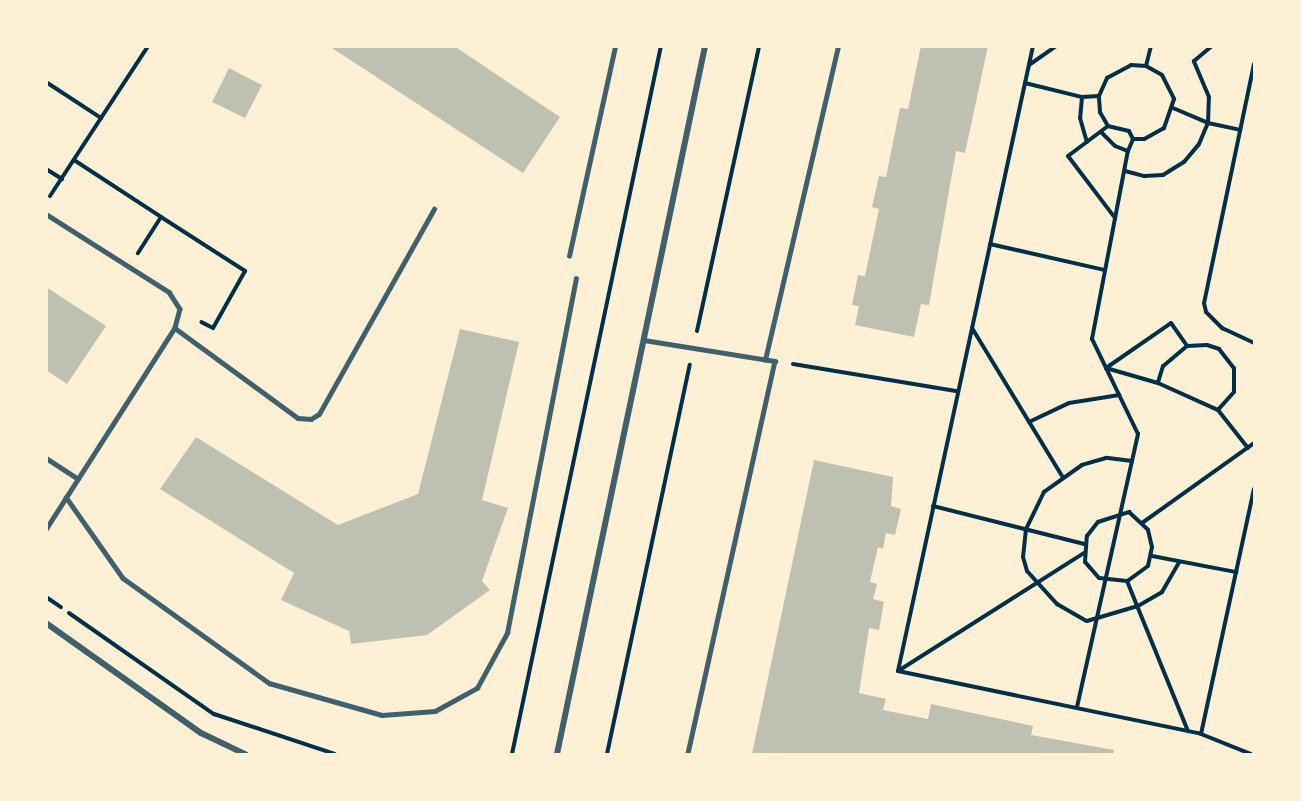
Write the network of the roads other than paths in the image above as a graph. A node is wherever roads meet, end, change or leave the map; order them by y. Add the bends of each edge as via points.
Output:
1 (615, 46) edge
2 (705, 46) edge
3 (838, 46) edge
4 (434, 209) dead end
5 (46, 214) edge
6 (569, 256) dead end
7 (576, 279) dead end
8 (175, 328) junction
9 (644, 340) junction
10 (765, 360) junction
11 (46, 458) edge
12 (78, 479) junction
13 (66, 497) junction
14 (46, 530) edge
15 (46, 623) edge
16 (245, 754) edge
17 (558, 754) edge
18 (688, 754) edge

1 - 6 lane
2 - 9 street
3 - 10 lane
4 - 8 lane via 319,414 312,419 298,418
5 - 8 lane via 176,299 180,309
7 - 13 lane via 507,633 477,688 435,711 382,715 269,683 123,578
8 - 12 lane
9 - 10 lane
9 - 17 street
10 - 18 lane via 775,361
11 - 12 lane
12 - 13 lane
13 - 14 lane
15 - 16 street via 201,733

